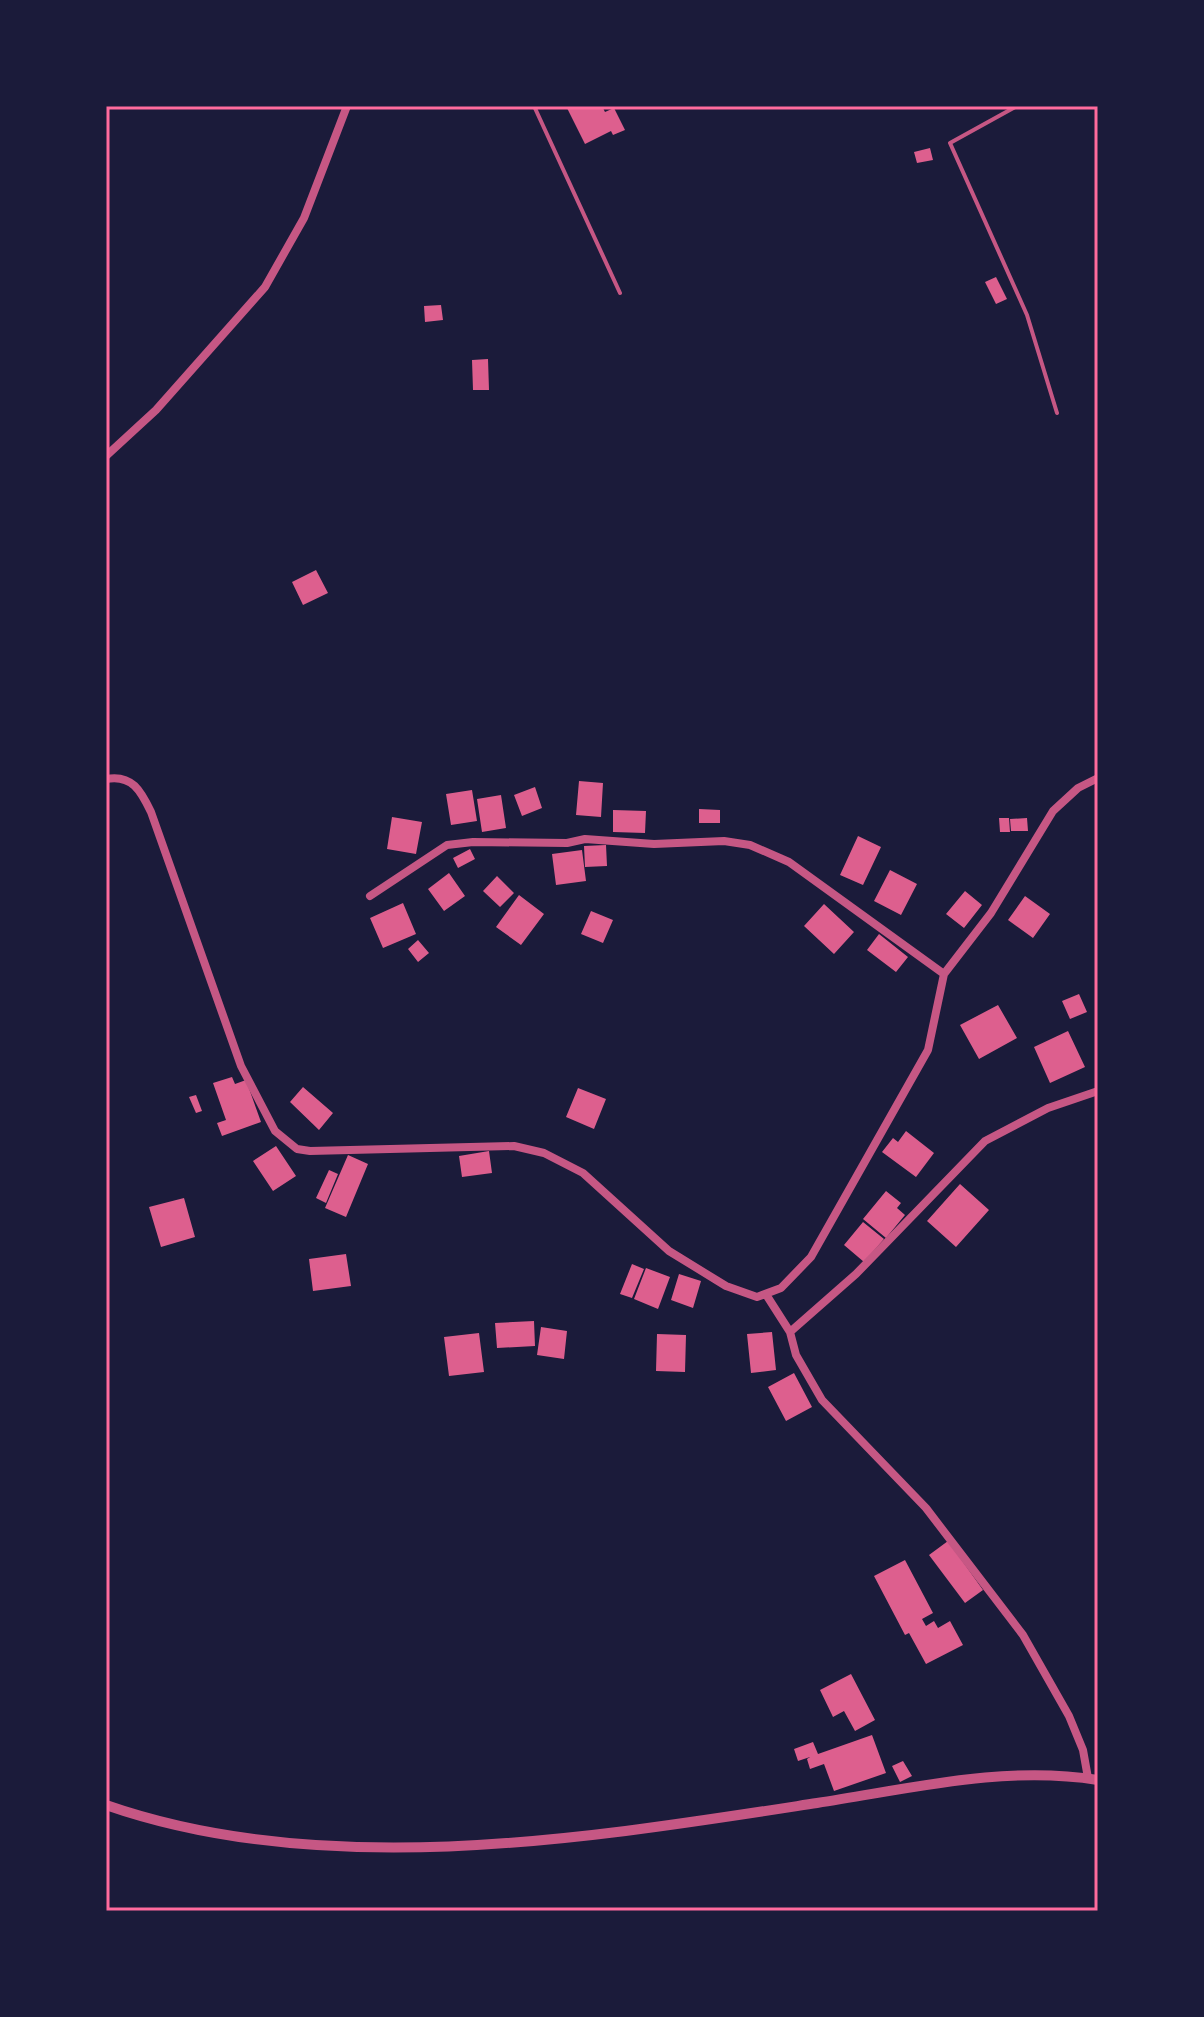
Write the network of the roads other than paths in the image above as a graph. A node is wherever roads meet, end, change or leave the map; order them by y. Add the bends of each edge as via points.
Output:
1 (347, 106) edge
2 (534, 106) edge
3 (1017, 106) edge
4 (620, 293) dead end
5 (1057, 413) dead end
6 (106, 456) edge
7 (1098, 778) edge
8 (106, 779) edge
9 (370, 896) dead end
10 (944, 974) junction
11 (1098, 1091) edge
12 (767, 1296) junction
13 (790, 1332) junction
14 (1093, 1779) edge
15 (106, 1805) edge

1 - 6 street via 304,218 265,287 156,410
2 - 4 lane
3 - 5 lane via 950,143 1027,315
7 - 10 street via 1053,811 991,913
8 - 12 street via 124,778 141,792 162,835 241,1066 285,1141 310,1151 514,1146 544,1153 583,1173 669,1251 726,1286
9 - 10 street via 447,845 724,841 750,845 789,862
10 - 12 street via 922,1061 811,1257
11 - 13 street via 1048,1108 985,1141 856,1274
12 - 13 street
13 - 14 street via 796,1355 822,1400 926,1508 1023,1635 1069,1716
14 - 15 street via 1051,1774 976,1777 640,1829 453,1845 342,1848 206,1832

